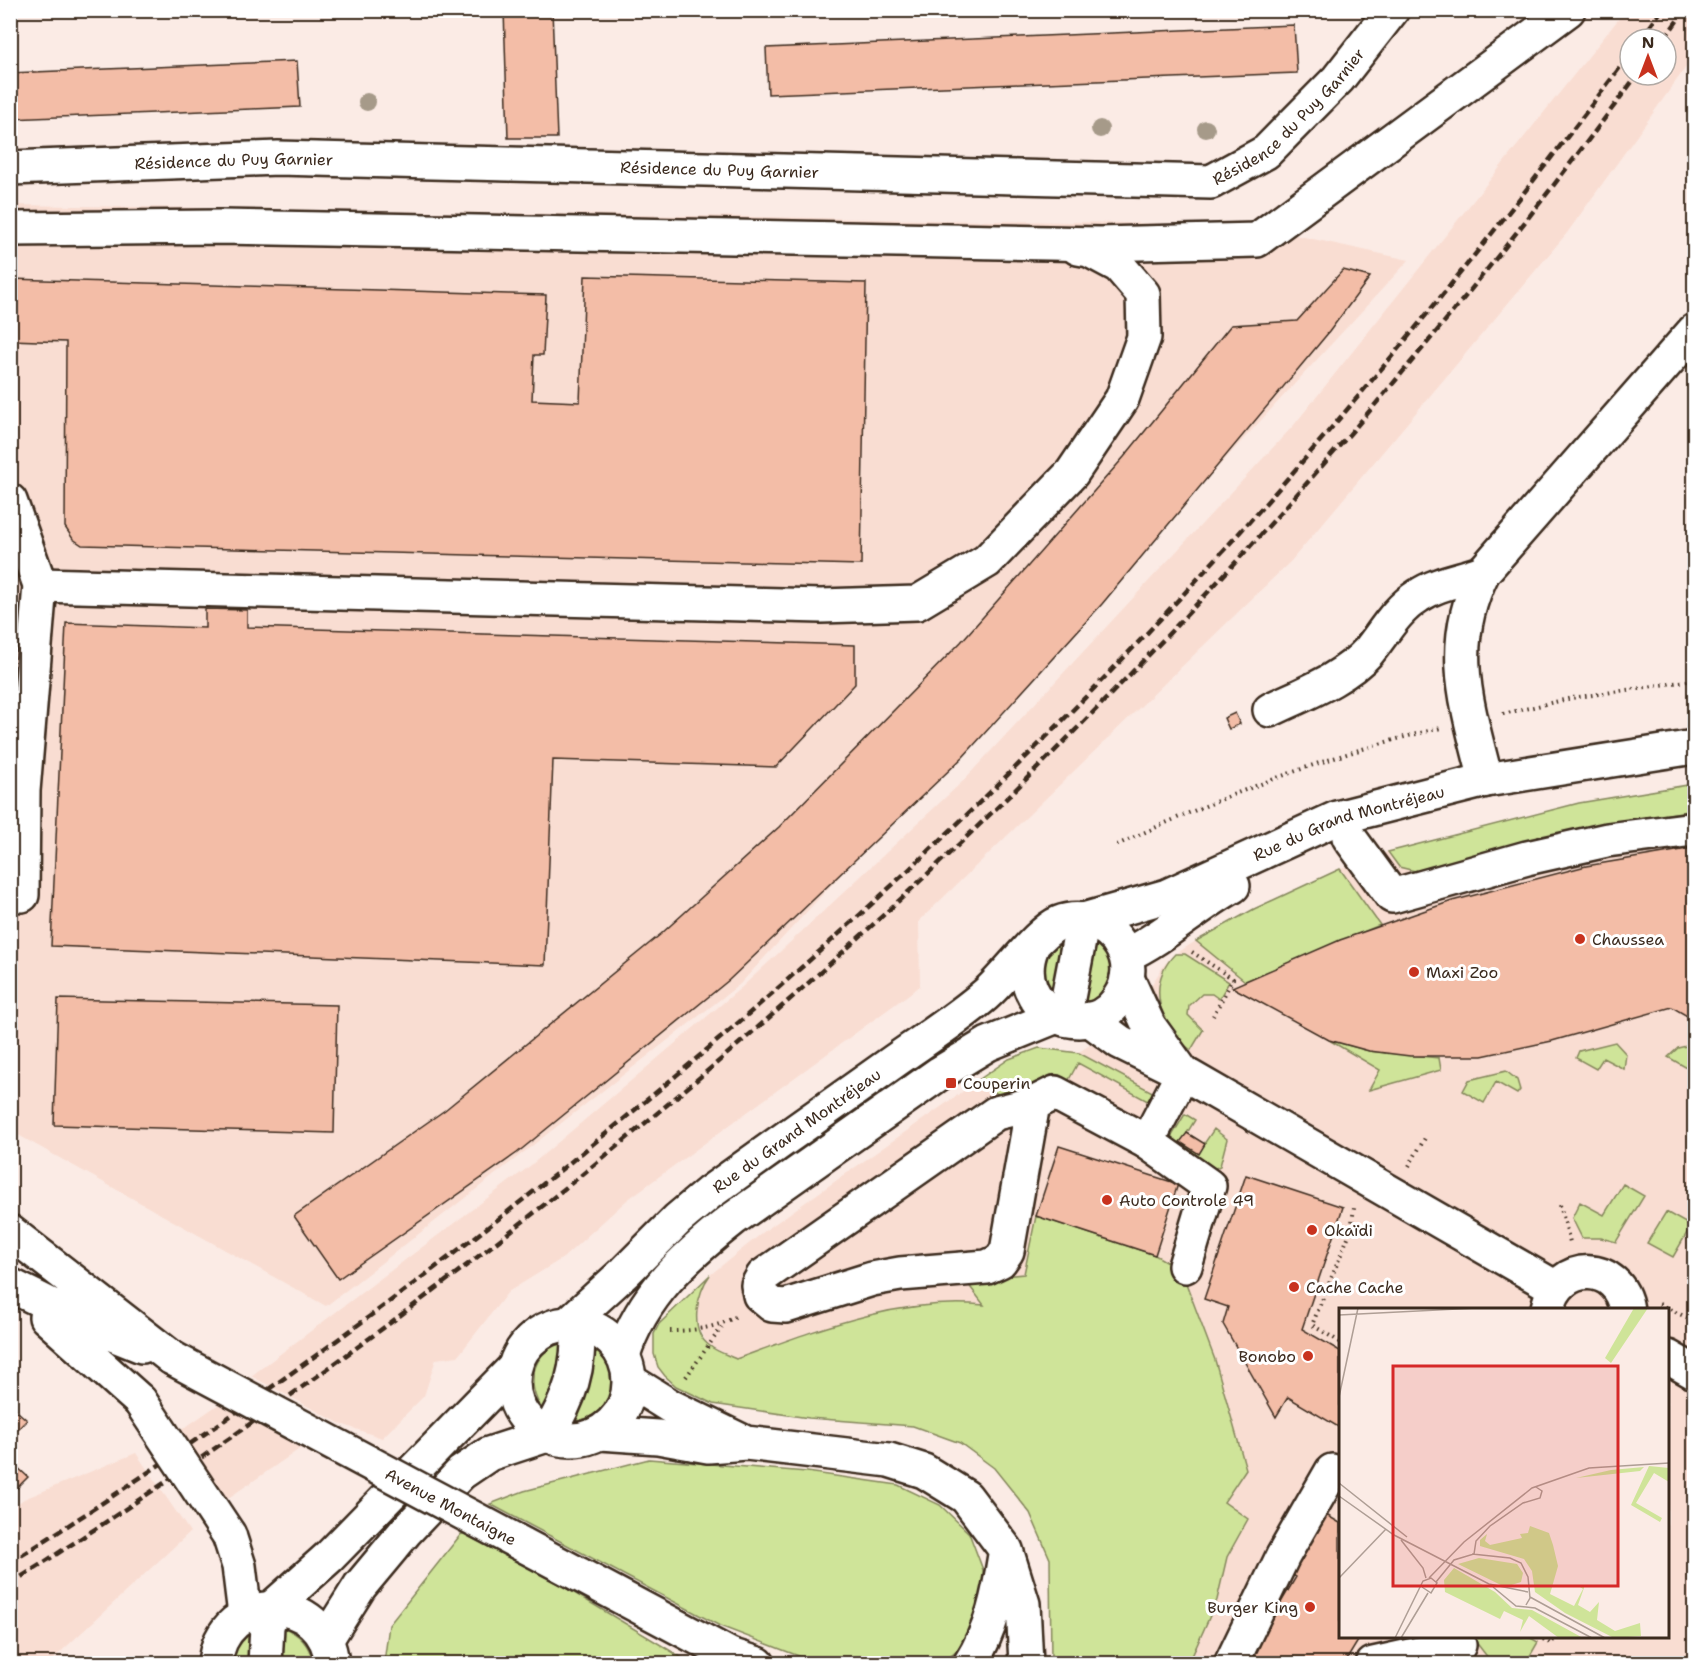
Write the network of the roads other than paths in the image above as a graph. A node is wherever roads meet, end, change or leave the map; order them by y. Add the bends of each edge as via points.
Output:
1 (1392, 10) edge
2 (1568, 10) edge
3 (1370, 25) edge
4 (10, 168) edge
5 (10, 229) edge
6 (977, 242) junction
7 (1695, 331) edge
8 (10, 501) edge
9 (1483, 572) junction
10 (40, 585) junction
11 (1270, 710) dead end
12 (1695, 747) edge
13 (1624, 757) junction
14 (1486, 780) junction
15 (1695, 829) edge
16 (1349, 837) junction
17 (21, 895) dead end
18 (1083, 920) junction
19 (1032, 947) junction
20 (1127, 966) junction
21 (1070, 1018) junction
22 (1183, 1073) junction
23 (1033, 1104) junction
24 (1148, 1142) junction
25 (10, 1232) edge
26 (1185, 1266) dead end
27 (10, 1286) edge
28 (1552, 1299) edge
29 (1626, 1308) edge
30 (573, 1324) junction
31 (1669, 1357) edge
32 (172, 1358) junction
33 (514, 1368) junction
34 (626, 1368) junction
35 (1695, 1372) edge
36 (600, 1433) junction
37 (547, 1436) junction
38 (746, 1443) junction
39 (1332, 1471) dead end
40 (1006, 1550) junction
41 (259, 1611) junction
42 (1463, 1648) edge
43 (329, 1652) edge
44 (743, 1661) edge
45 (214, 1664) edge
46 (265, 1664) edge
47 (970, 1664) edge
48 (1026, 1664) edge
49 (1231, 1664) edge
50 (1373, 1664) edge

1 - 3 street, Résidence du Puy Garnier
2 - 6 street via 1257,240
3 - 4 street, Résidence du Puy Garnier via 1338,79 1266,152 1211,182 278,158
5 - 6 street via 232,227
6 - 10 street via 1089,250 1119,266 1143,294 1144,337 1122,399 1072,473 987,561 916,603 821,606
7 - 9 street
8 - 10 street
9 - 11 street via 1418,595 1393,616 1368,652 1334,679
9 - 14 street via 1469,599 1461,659
10 - 17 street via 23,791
12 - 13 street, Rue du Grand Montréjeau
13 - 14 street, Rue du Grand Montréjeau
13 - 16 street, Rue du Grand Montréjeau
14 - 18 street, Rue du Grand Montréjeau via 1337,818 1167,896
15 - 16 street via 1607,840 1392,896
16 - 20 street, Rue du Grand Montréjeau via 1267,868 1202,903
18 - 19 street, Rue du Grand Montréjeau via 1054,926
18 - 20 street via 1106,928 1118,940
18 - 21 street
19 - 21 street via 1027,971 1030,987 1043,1008
19 - 30 street, Rue du Grand Montréjeau via 985,995 709,1193
20 - 21 street, Rue du Grand Montréjeau via 1117,1001 1104,1013
20 - 22 street via 1149,1026
21 - 22 street
21 - 34 street, Rue du Grand Montréjeau via 988,1044 940,1073 733,1219 701,1245 652,1296 632,1328
22 - 24 street
22 - 28 street
23 - 23 street via 996,1113 763,1276 758,1285 760,1295 765,1301 786,1306 872,1279 987,1267 1000,1261 1007,1251
23 - 24 street via 1055,1093
24 - 26 street via 1209,1186
25 - 32 street, Avenue Montaigne
27 - 32 street, Avenue Montaigne via 97,1328
27 - 41 street, bridge via 140,1401 229,1535
28 - 29 street via 1566,1278 1580,1273 1601,1274 1619,1287
30 - 33 street, Rue du Grand Montréjeau via 549,1328 534,1338
30 - 34 street via 589,1326 609,1338
30 - 37 street via 576,1374 565,1405
31 - 35 street
32 - 44 street, Avenue Montaigne, bridge
33 - 37 street via 513,1388 518,1407 530,1424
33 - 41 street, Rue du Grand Montréjeau via 329,1557
34 - 36 street, Rue du Grand Montréjeau via 629,1394 618,1417
34 - 38 street via 670,1406
36 - 37 street via 573,1440
36 - 38 street via 708,1446
37 - 43 street via 489,1454 462,1473 360,1586
38 - 40 street via 889,1460 924,1470 966,1497
39 - 49 street via 1283,1556
40 - 47 street via 997,1605 983,1644
40 - 48 street via 1023,1604
41 - 43 street via 290,1610 304,1616 317,1626
41 - 45 street, Rue du Grand Montréjeau via 226,1631
41 - 46 street via 267,1626
42 - 50 street

